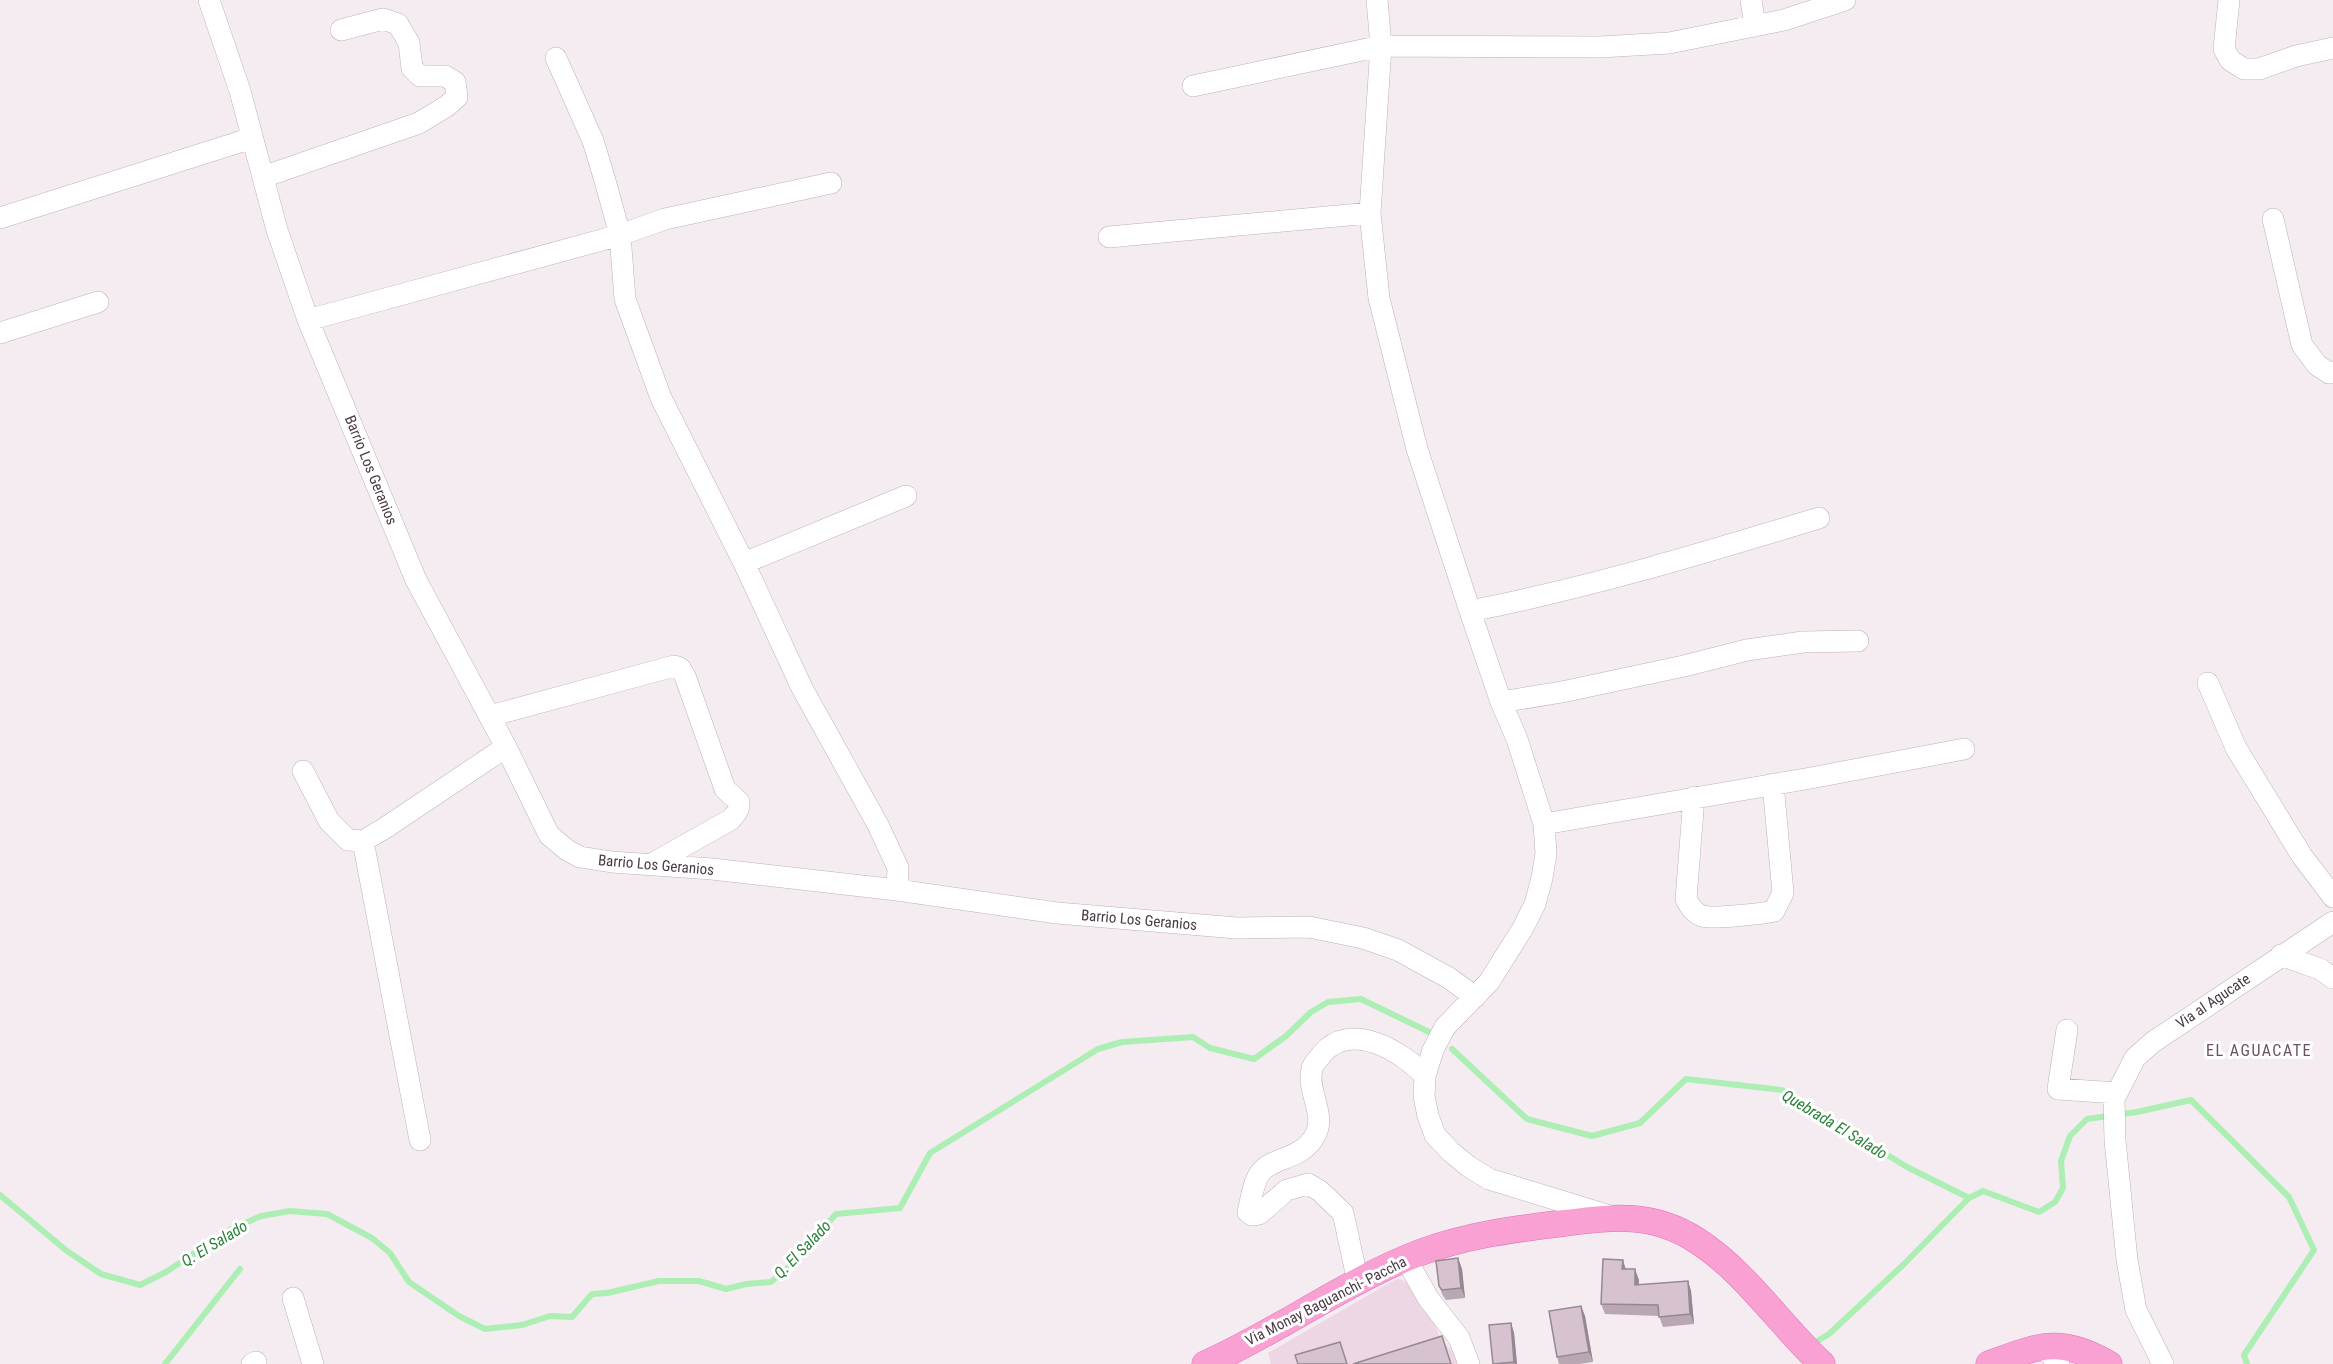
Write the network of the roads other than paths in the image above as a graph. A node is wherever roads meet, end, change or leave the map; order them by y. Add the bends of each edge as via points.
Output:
1 (209, 0) edge
2 (1377, 0) edge
3 (1751, 0) edge
4 (1845, 0) edge
5 (2229, 0) edge
6 (1755, 26) junction
7 (341, 30) dead end
8 (1381, 46) junction
9 (2333, 48) edge
10 (556, 58) dead end
11 (1193, 86) dead end
12 (252, 138) junction
13 (263, 177) junction
14 (831, 183) dead end
15 (1370, 213) junction
16 (0, 218) edge
17 (2273, 219) dead end
18 (620, 235) junction
19 (1109, 237) dead end
20 (98, 302) dead end
21 (308, 320) junction
22 (0, 333) edge
23 (2333, 372) edge
24 (906, 496) dead end
25 (1819, 518) dead end
26 (744, 563) junction
27 (1470, 611) junction
28 (1858, 641) dead end
29 (2208, 683) dead end
30 (1501, 702) junction
31 (490, 716) junction
32 (506, 747) junction
33 (1964, 749) dead end
34 (303, 771) dead end
35 (1773, 784) junction
36 (1694, 797) junction
37 (1544, 824) junction
38 (363, 841) junction
39 (650, 865) junction
40 (897, 890) junction
41 (2333, 897) edge
42 (2333, 921) edge
43 (2281, 955) junction
44 (2333, 978) edge
45 (1475, 997) junction
46 (2067, 1030) dead end
47 (1425, 1076) junction
48 (2115, 1096) junction
49 (420, 1140) dead end
50 (1613, 1217) junction
51 (1406, 1259) junction
52 (1358, 1282) junction
53 (293, 1298) dead end
54 (2051, 1356) edge
55 (313, 1364) edge
56 (1205, 1364) edge
57 (1469, 1364) edge
58 (1822, 1364) edge
59 (1989, 1364) edge
60 (2109, 1364) edge
61 (2163, 1364) edge

1 - 12 street, Barrio Los Geranios
2 - 8 street
3 - 6 street
4 - 6 street
5 - 9 street via 2224,49 2230,60 2244,69 2259,69
6 - 8 street via 1669,43 1600,47
7 - 13 street via 383,19 398,24 409,44 412,68 420,76 445,76 455,82 457,97 419,123
8 - 11 street
8 - 15 street
10 - 18 street via 592,141
12 - 13 street, Barrio Los Geranios
12 - 16 street
13 - 21 street, Barrio Los Geranios
14 - 18 street via 665,219
15 - 19 street
15 - 27 street via 1379,298 1411,426
17 - 23 street via 2302,345 2317,365
18 - 21 street
18 - 26 street via 626,299 661,398
20 - 22 street
21 - 31 street, Barrio Los Geranios via 416,580
24 - 26 street
25 - 27 street via 1665,564
26 - 40 street via 802,688 878,825 898,868
27 - 30 street
28 - 30 street via 1803,642 1747,650
29 - 41 street via 2235,748 2302,856
30 - 37 street
31 - 32 street, Barrio Los Geranios
31 - 39 street via 674,666 680,669 725,789 739,802 739,808 729,820
32 - 38 street
32 - 39 street, Barrio Los Geranios via 549,835 567,850 580,857
33 - 35 street
34 - 38 street via 329,821 348,840
35 - 36 street
35 - 36 street via 1783,893 1774,911 1759,915 1703,916 1692,910 1686,899
36 - 37 street
37 - 45 street via 1546,853 1535,904 1489,982
38 - 49 street
39 - 40 street, Barrio Los Geranios
40 - 45 street, Barrio Los Geranios via 1057,913 1237,928 1308,927 1398,950
42 - 43 street, Via al Agucate
43 - 44 street
43 - 48 street, Via al Agucate via 2153,1042 2135,1058
45 - 47 street via 1444,1027
46 - 48 street via 2058,1089
47 - 50 street via 1424,1096 1436,1135 1468,1167 1489,1179
47 - 52 street via 1411,1061 1381,1044 1355,1038 1328,1047 1312,1067 1319,1129 1296,1155 1269,1165 1260,1173 1252,1194 1248,1212 1252,1215 1259,1214 1287,1190 1308,1184 1320,1191 1343,1213
48 - 61 street via 2115,1140 2127,1260 2136,1310
50 - 51 main road, Via Monay Baguanchi- Paccha via 1474,1236
50 - 58 main road, Via Monay Baguanchi- Paccha via 1656,1221 1697,1240 1733,1268
51 - 52 main road, Via Monay Baguanchi- Paccha
51 - 57 street via 1428,1298 1459,1338
52 - 56 main road, Via Monay Baguanchi- Paccha
53 - 55 street
54 - 59 main road via 2028,1350
54 - 60 main road via 2072,1347

